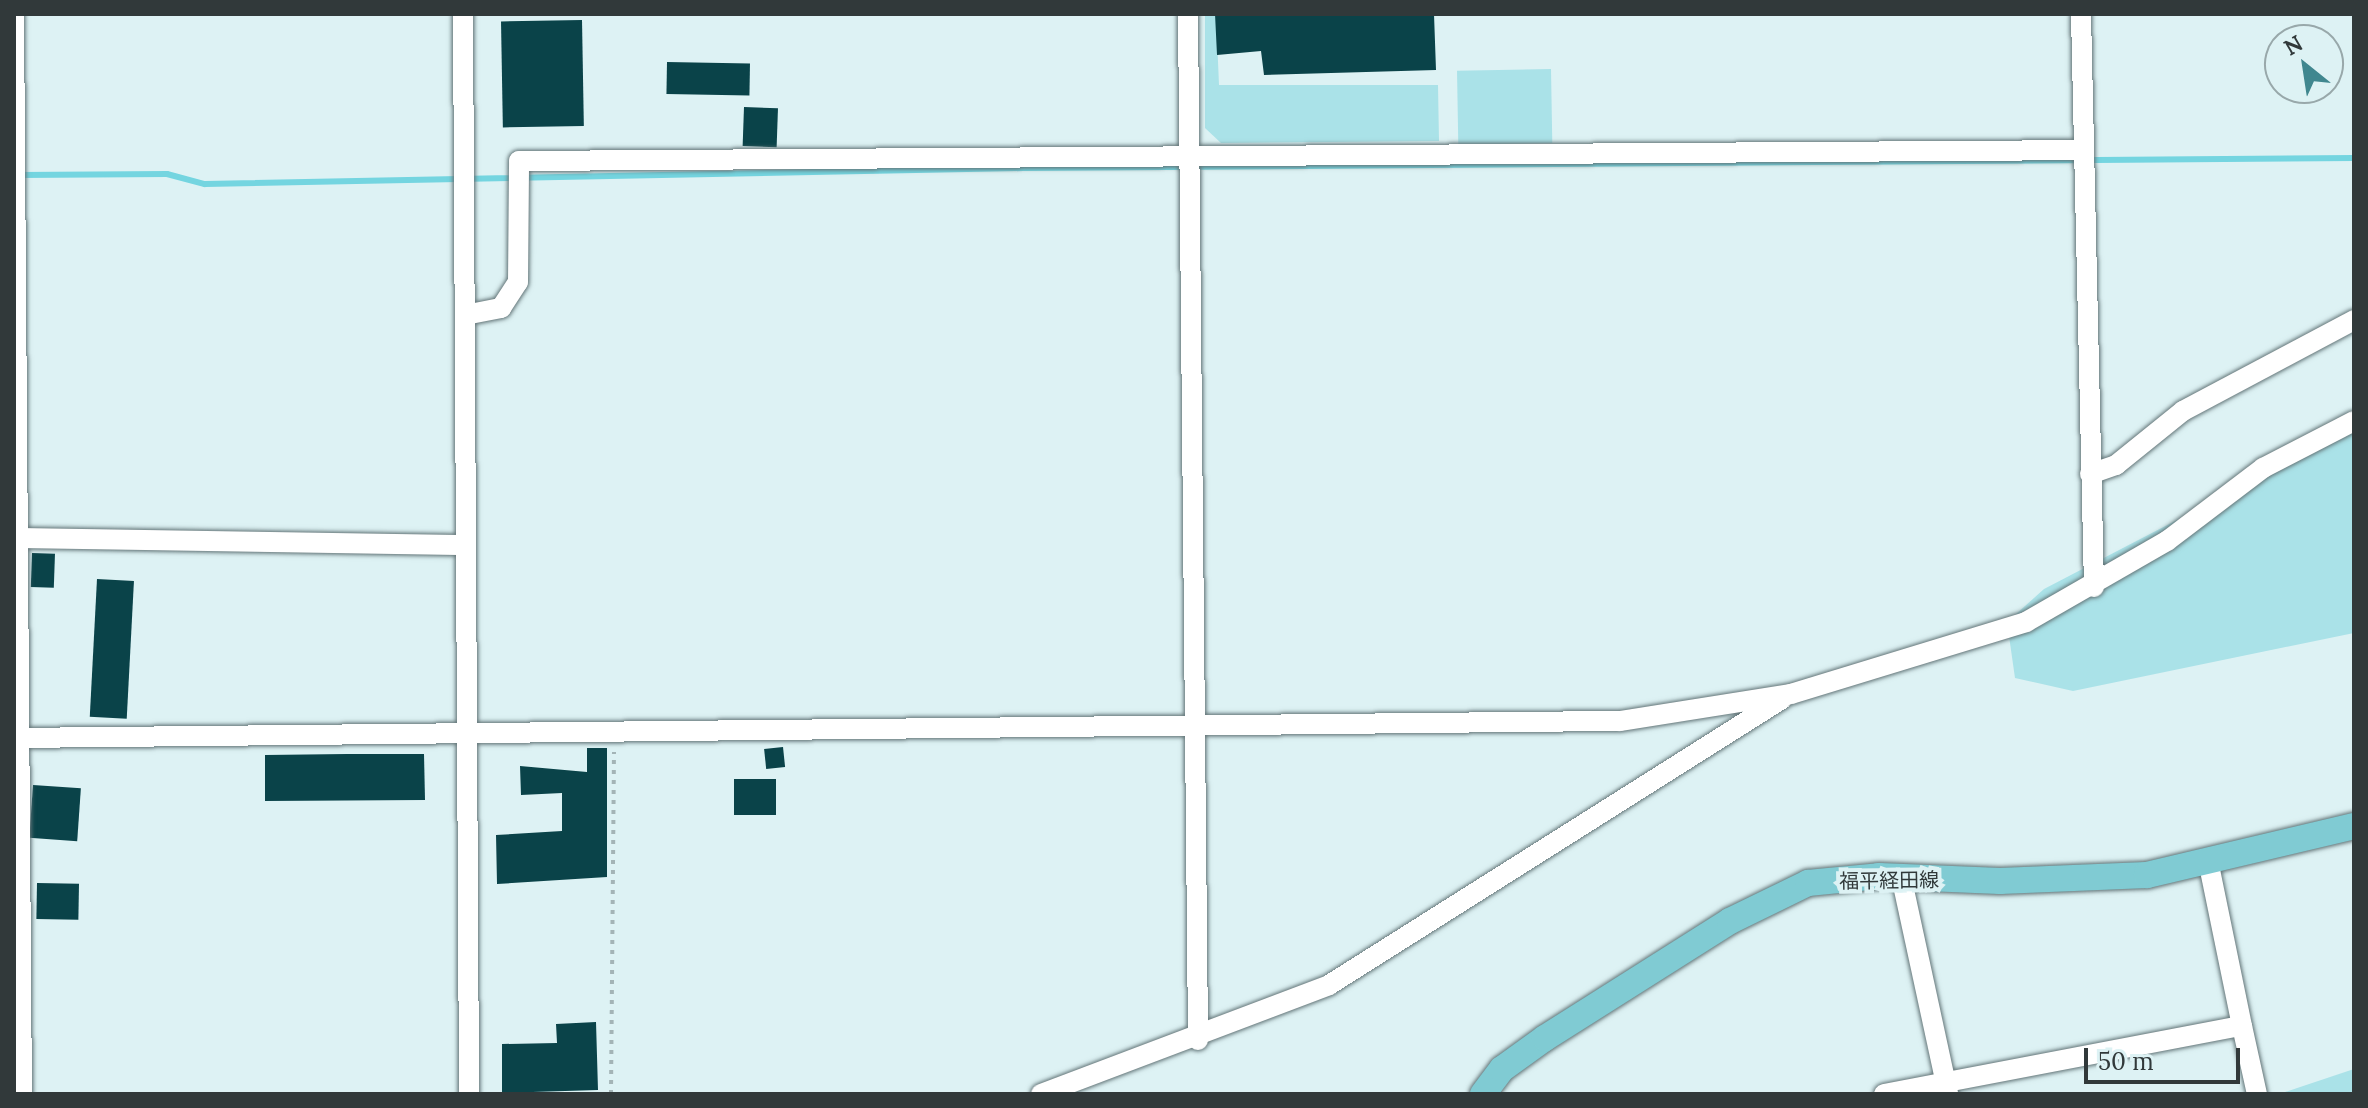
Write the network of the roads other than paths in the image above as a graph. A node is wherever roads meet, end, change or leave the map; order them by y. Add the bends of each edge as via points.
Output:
1 (14, 14) edge
2 (463, 14) edge
3 (1188, 14) edge
4 (2081, 14) edge
5 (2082, 150) junction
6 (1194, 156) junction
7 (465, 315) junction
8 (2354, 320) edge
9 (2354, 421) edge
10 (2090, 474) junction
11 (16, 538) edge
12 (464, 545) junction
13 (2094, 587) junction
14 (1791, 694) junction
15 (1198, 729) junction
16 (463, 734) junction
17 (17, 738) edge
18 (2354, 826) edge
19 (2208, 861) junction
20 (1901, 876) junction
21 (2242, 1026) junction
22 (1198, 1040) junction
23 (1947, 1088) edge
24 (22, 1094) edge
25 (469, 1094) edge
26 (1041, 1094) edge
27 (1483, 1094) edge
28 (1884, 1094) edge
29 (2257, 1094) edge

1 - 11 street
2 - 7 street
3 - 6 street
4 - 5 street
5 - 6 street
5 - 10 street
6 - 7 street via 519,161 518,282 501,308
6 - 15 street
7 - 12 street
8 - 10 street via 2183,411 2116,465
9 - 13 street via 2263,468
10 - 13 street
11 - 12 street
11 - 17 street
12 - 16 street
13 - 14 street via 2026,622
14 - 15 street via 1620,721
14 - 22 street via 1329,985
15 - 16 street
15 - 22 street
16 - 17 street
16 - 25 street
17 - 24 street
18 - 19 main road, 福平経田線
19 - 20 main road, 福平経田線 via 2147,875
19 - 21 street
20 - 23 street
20 - 27 main road, 福平経田線 via 1808,883 1730,921 1545,1038 1502,1069
21 - 23 street
21 - 29 street
22 - 26 street
23 - 28 street

